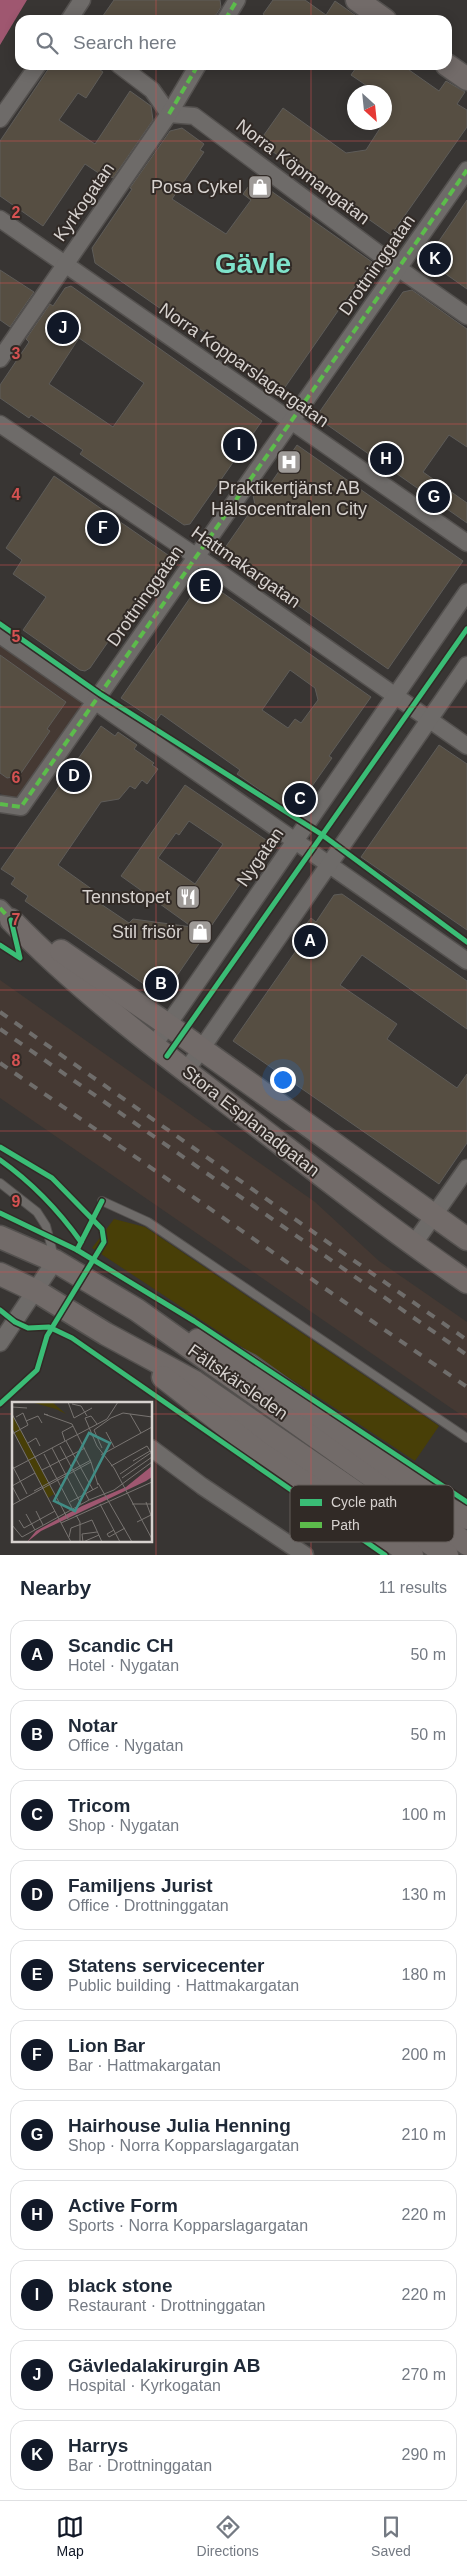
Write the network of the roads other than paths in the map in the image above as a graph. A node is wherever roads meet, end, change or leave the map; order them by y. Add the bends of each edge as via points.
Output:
1 (82, 0) edge
2 (237, 0) edge
3 (357, 0) edge
4 (72, 15) edge
5 (228, 15) edge
6 (377, 15) edge
7 (452, 68) edge
8 (35, 70) edge
9 (125, 70) edge
10 (195, 70) edge
11 (467, 79) edge
12 (169, 114) junction
13 (0, 120) edge
14 (467, 170) edge
15 (0, 219) edge
16 (64, 265) junction
17 (398, 268) junction
18 (467, 316) edge
19 (0, 359) edge
20 (291, 422) junction
21 (0, 424) edge
22 (467, 543) edge
23 (197, 557) junction
24 (467, 592) edge
25 (0, 635) edge
26 (467, 665) edge
27 (395, 696) junction
28 (94, 701) junction
29 (429, 720) junction
30 (467, 746) edge
31 (0, 804) edge
32 (295, 841) junction
33 (329, 864) junction
34 (6, 914) edge
35 (467, 961) edge
36 (168, 1025) junction
37 (154, 1045) junction
38 (201, 1049) junction
39 (186, 1071) junction
40 (467, 1168) edge
41 (0, 1183) edge
42 (4, 1189) edge
43 (102, 1201) dead end
44 (433, 1216) junction
45 (0, 1237) edge
46 (467, 1240) edge
47 (413, 1245) junction
48 (55, 1261) junction
49 (0, 1274) edge
50 (467, 1282) edge
51 (36, 1291) junction
52 (137, 1310) junction
53 (106, 1334) junction
54 (0, 1343) edge
55 (467, 1438) edge
56 (152, 1449) edge
57 (309, 1485) edge
58 (345, 1485) edge
59 (384, 1485) edge
60 (416, 1485) edge
61 (454, 1512) edge
62 (467, 1518) edge
63 (454, 1535) edge
64 (393, 1542) edge
65 (428, 1542) edge
66 (467, 1544) edge
67 (304, 1555) edge
68 (412, 1555) edge
69 (447, 1555) edge

1 - 4 street
2 - 5 street
3 - 6 main road
7 - 11 main road
8 - 13 street
9 - 12 street via 152,90
10 - 12 street, Kyrkogatan
12 - 16 street, Kyrkogatan
12 - 17 street, Norra Köpmangatan via 194,116
14 - 17 street, Drottninggatan
15 - 16 street, Norra Kopparslagargatan
16 - 19 street, Kyrkogatan
16 - 20 street, Norra Kopparslagargatan
17 - 18 street, Norra Köpmangatan
17 - 20 street, Drottninggatan
20 - 22 street, Norra Kopparslagargatan
20 - 23 street, Drottninggatan
21 - 23 street, Hattmakargatan
23 - 27 street, Hattmakargatan
23 - 28 street, Drottninggatan
24 - 27 street, Nygatan
25 - 28 street
26 - 29 street
27 - 29 street, Hattmakargatan
27 - 32 street, Nygatan
28 - 31 street, Drottninggatan via 20,807
28 - 32 street
29 - 30 street, Hattmakargatan
29 - 33 street
32 - 33 street
32 - 36 street, Nygatan
33 - 35 street
33 - 38 street
34 - 36 main road, Stora Esplanadgatan
34 - 37 main road, Stora Esplanadgatan via 38,947
36 - 37 street, Nygatan
36 - 38 main road, Stora Esplanadgatan
37 - 39 main road, Stora Esplanadgatan
38 - 39 street
38 - 44 main road, Stora Esplanadgatan
39 - 47 main road, Stora Esplanadgatan
40 - 44 street
41 - 42 lane
42 - 48 lane via 37,1212 46,1226
43 - 55 lane via 148,1222
44 - 46 main road, Stora Esplanadgatan
44 - 47 street
45 - 48 main road, Fältskärsleden
47 - 50 main road, Stora Esplanadgatan
48 - 51 street
48 - 52 main road, Fältskärsleden
49 - 51 main road, Fältskärsleden
51 - 53 main road, Fältskärsleden
51 - 54 street
52 - 59 main road, Fältskärsleden
52 - 60 main road via 249,1365
53 - 57 main road via 255,1448
53 - 58 main road, Fältskärsleden via 195,1382
56 - 67 street
61 - 62 main road
63 - 66 main road, Fältskärsleden
64 - 68 main road
65 - 69 main road, Fältskärsleden

